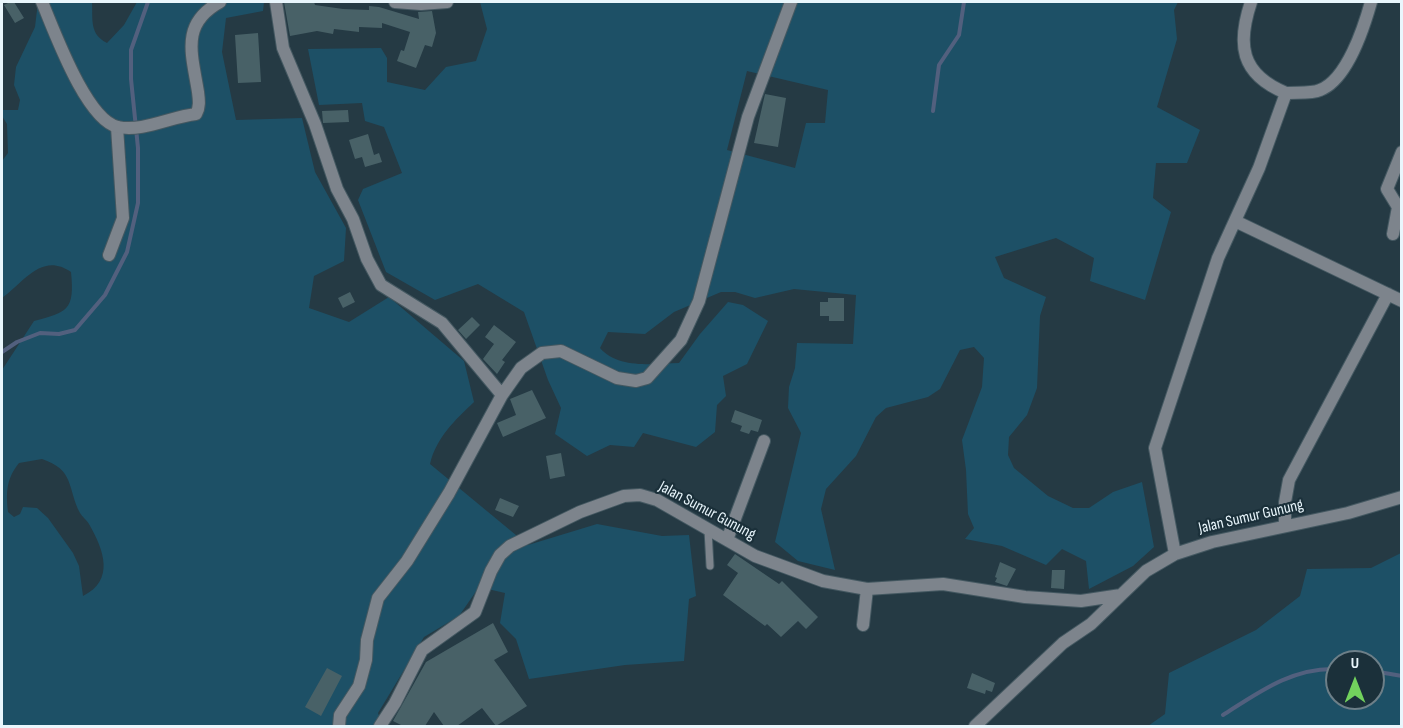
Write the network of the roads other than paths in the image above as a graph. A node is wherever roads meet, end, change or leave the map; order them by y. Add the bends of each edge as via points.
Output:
1 (42, 2) edge
2 (220, 2) edge
3 (276, 2) edge
4 (395, 2) edge
5 (447, 2) edge
6 (791, 2) edge
7 (1251, 2) edge
8 (1371, 2) edge
9 (1286, 93) junction
10 (117, 127) junction
11 (1401, 152) edge
12 (1235, 221) junction
13 (1393, 234) dead end
14 (109, 255) dead end
15 (1388, 294) junction
16 (1401, 301) edge
17 (502, 395) junction
18 (764, 441) dead end
19 (1401, 497) edge
20 (1285, 526) junction
21 (708, 530) junction
22 (727, 540) junction
23 (1175, 554) junction
24 (710, 566) dead end
25 (867, 589) junction
26 (1121, 595) junction
27 (1081, 601) junction
28 (1091, 624) junction
29 (863, 625) dead end
30 (339, 726) edge
31 (380, 726) edge
32 (975, 726) edge

1 - 10 street via 94,109
2 - 10 street via 205,12 190,36 199,103 196,114 136,127
3 - 17 street via 283,48 337,189 381,285 442,323
4 - 5 street
6 - 17 street via 748,117 699,301 681,340 647,378 636,381 617,378 561,351 542,353 521,368
7 - 9 street via 1242,37 1243,53 1255,71
8 - 9 street via 1361,33 1335,80 1319,91
9 - 12 street
10 - 14 street via 123,218
11 - 13 street via 1387,189 1398,207
12 - 15 street
12 - 23 street via 1218,258 1155,448
15 - 16 street
15 - 20 street via 1289,480
17 - 30 street via 449,493 407,561 378,598 359,686 340,715
18 - 22 street
19 - 20 street, Jalan Sumur Gunung
20 - 23 street, Jalan Sumur Gunung
21 - 22 street, Jalan Sumur Gunung
21 - 24 lane
21 - 31 street, Jalan Sumur Gunung via 657,500 640,495 624,496 579,512 520,539 500,555 490,571 475,612 422,650
22 - 25 street, Jalan Sumur Gunung via 782,568
23 - 26 street, Jalan Sumur Gunung via 1146,571
25 - 27 street, Jalan Sumur Gunung via 943,584
25 - 29 street
26 - 27 street, Jalan Sumur Gunung
26 - 28 street, Jalan Sumur Gunung
27 - 28 street
28 - 32 street, Jalan Sumur Gunung via 1063,643

